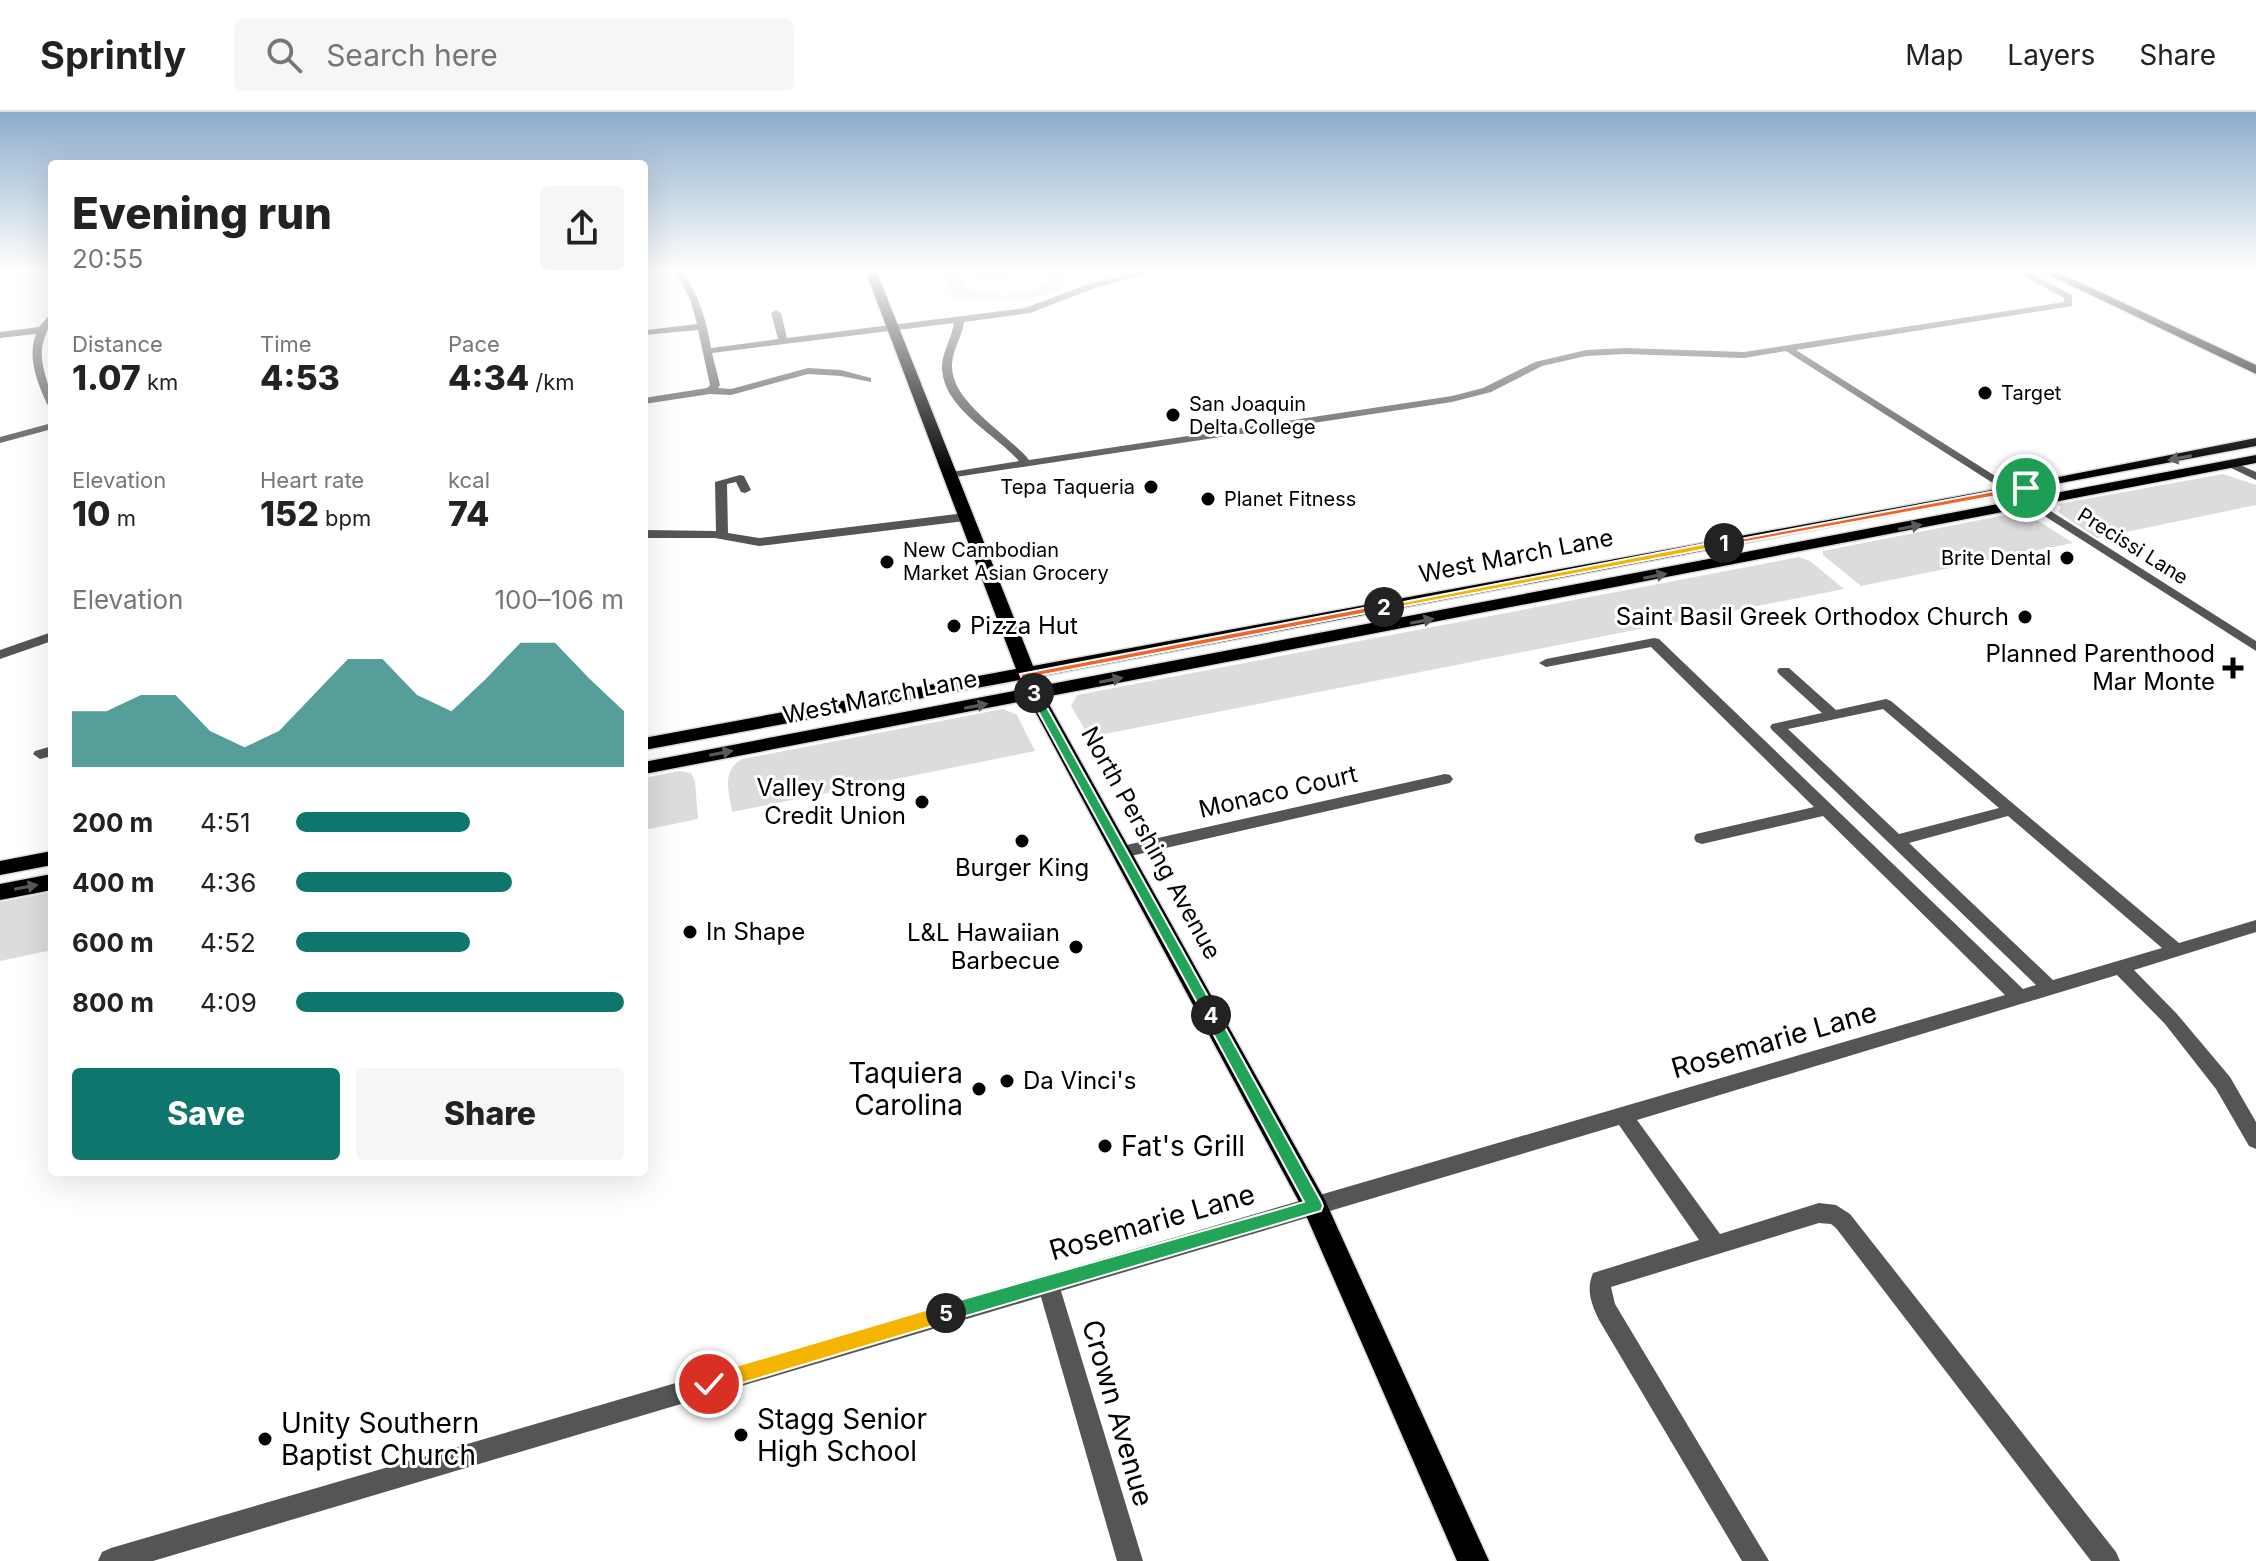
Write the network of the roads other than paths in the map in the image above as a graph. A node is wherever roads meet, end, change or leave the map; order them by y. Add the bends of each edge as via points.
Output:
1 (43, 338) edge
2 (706, 338) edge
3 (782, 338) edge
4 (817, 338) edge
5 (896, 338) edge
6 (956, 338) edge
7 (1854, 338) edge
8 (2187, 338) edge
9 (2214, 338) edge
10 (783, 342) junction
11 (1787, 348) junction
12 (708, 351) junction
13 (2256, 357) edge
14 (2256, 370) edge
15 (867, 380) dead end
16 (710, 391) junction
17 (48, 394) edge
18 (648, 400) edge
19 (48, 427) edge
20 (0, 440) edge
21 (2256, 442) edge
22 (2256, 459) edge
23 (1026, 463) junction
24 (2231, 464) junction
25 (949, 475) junction
26 (2256, 477) edge
27 (745, 490) dead end
28 (2008, 491) junction
29 (2029, 504) junction
30 (965, 517) junction
31 (648, 534) edge
32 (722, 535) junction
33 (48, 637) edge
34 (2256, 647) edge
35 (0, 655) edge
36 (1546, 663) dead end
37 (1784, 671) dead end
38 (1030, 684) junction
39 (1833, 715) junction
40 (648, 743) edge
41 (648, 767) edge
42 (1445, 779) dead end
43 (1825, 810) junction
44 (2012, 810) junction
45 (1702, 838) dead end
46 (1896, 841) junction
47 (1122, 852) junction
48 (48, 859) edge
49 (0, 868) edge
50 (48, 883) edge
51 (0, 892) edge
52 (2256, 926) edge
53 (2176, 950) junction
54 (2121, 968) junction
55 (2051, 989) junction
56 (2020, 998) junction
57 (1623, 1115) junction
58 (2256, 1140) edge
59 (1315, 1206) junction
60 (1714, 1243) junction
61 (1048, 1283) junction
62 (111, 1561) edge
63 (1130, 1561) edge
64 (1473, 1561) edge
65 (1756, 1561) edge
66 (2107, 1561) edge

1 - 17 street via 34,358
2 - 12 street
3 - 10 street
4 - 10 street
5 - 25 main road, North Pershing Avenue
6 - 23 street via 948,356 952,388
7 - 11 street
8 - 14 main road
9 - 13 main road
10 - 12 street
11 - 23 street via 1726,356 1577,354 1452,399
11 - 28 street, Precissi Lane
12 - 16 street via 715,385
15 - 16 street via 808,371 731,392
16 - 18 street
19 - 20 street
21 -> 28 main road, West March Lane
22 - 24 main road, West March Lane
23 - 25 street
24 - 26 street
24 - 29 main road, West March Lane
25 - 30 main road, North Pershing Avenue
27 - 32 street via 740,478 721,482
28 - 29 street, Precissi Lane
28 - 38 main road, West March Lane
29 - 34 street, Precissi Lane
38 -> 29 main road, West March Lane
30 - 32 street via 759,542
30 - 38 main road, North Pershing Avenue
31 - 32 street
33 - 35 street
36 - 43 street via 1654,642
37 - 39 street
38 - 40 main road, West March Lane
41 -> 38 main road, West March Lane
38 - 47 main road, North Pershing Avenue
39 - 44 street via 1886,704
39 - 46 street via 1777,727
42 - 47 street, Monaco Court
43 - 45 street
43 - 56 street
44 - 46 street
44 - 53 street
46 - 55 street
47 - 59 main road, North Pershing Avenue
48 - 49 main road
51 -> 50 main road
52 - 53 street, Rosemarie Lane
53 - 54 street, Rosemarie Lane
54 - 55 street, Rosemarie Lane
54 - 58 street via 2223,1083
55 - 56 street, Rosemarie Lane
56 - 57 street, Rosemarie Lane
57 - 59 street, Rosemarie Lane
57 - 60 street
59 - 61 street, Rosemarie Lane
59 - 64 main road, North Pershing Avenue
60 - 65 street via 1601,1280 1599,1297
60 - 66 street via 1819,1213 1836,1215
61 - 62 street, Rosemarie Lane
61 - 63 street, Crown Avenue

